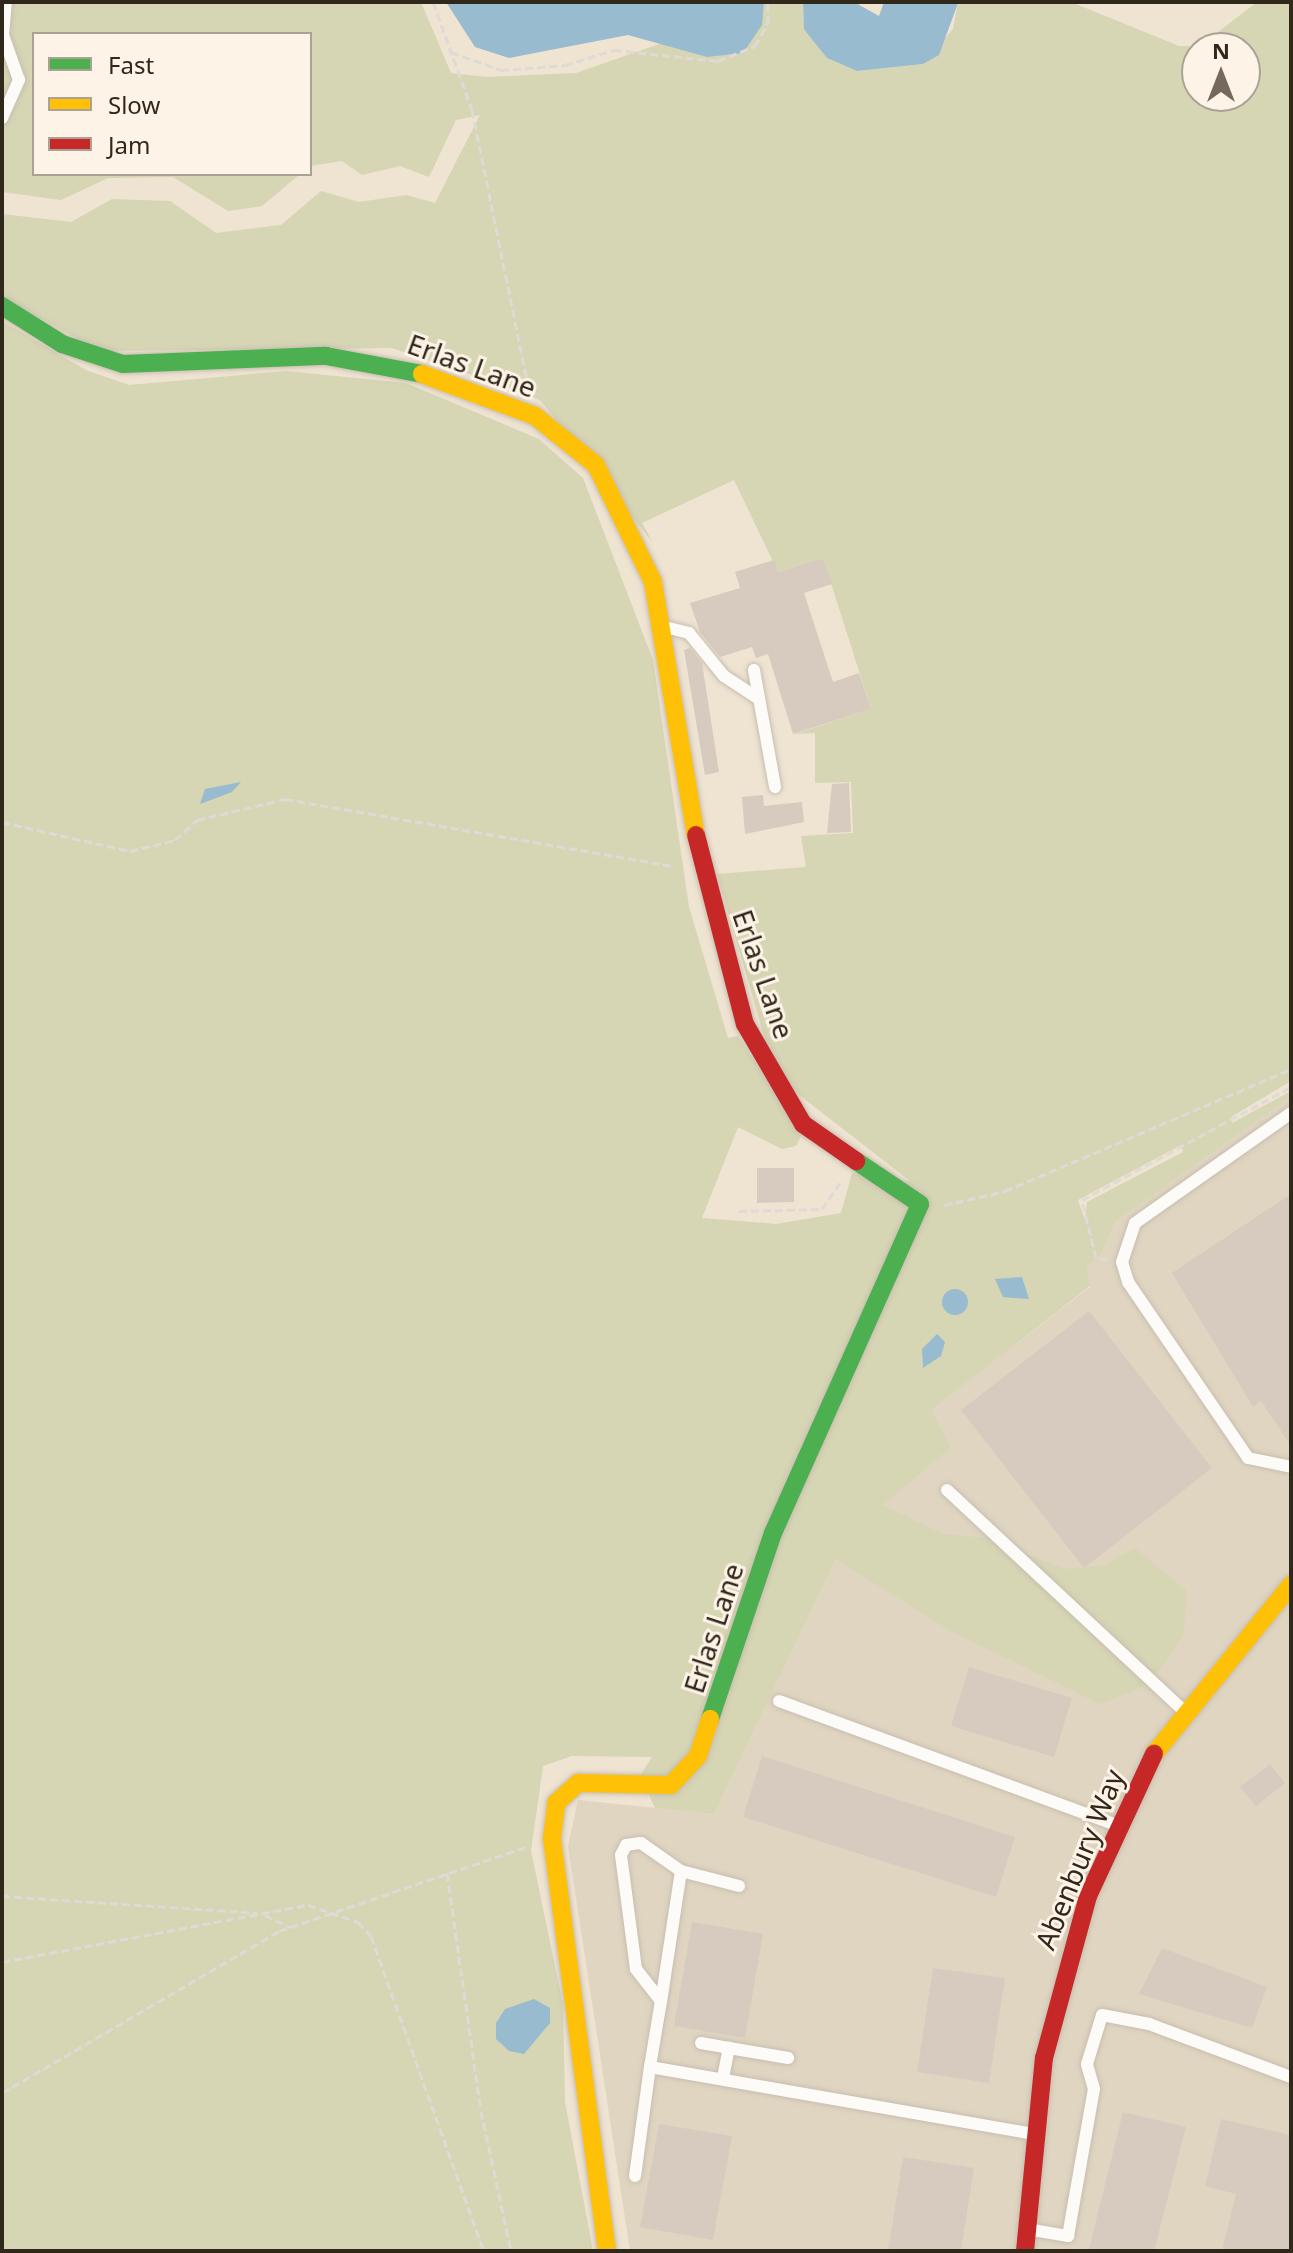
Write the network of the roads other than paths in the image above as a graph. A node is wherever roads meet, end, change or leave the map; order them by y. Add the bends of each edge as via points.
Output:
1 (6, 2) edge
2 (2, 118) edge
3 (2, 306) edge
4 (662, 626) junction
5 (754, 670) dead end
6 (759, 699) junction
7 (775, 787) dead end
8 (1291, 1113) edge
9 (1291, 1467) edge
10 (947, 1490) dead end
11 (1291, 1585) edge
12 (779, 1701) dead end
13 (1186, 1713) junction
14 (1118, 1826) junction
15 (681, 1871) junction
16 (739, 1886) dead end
17 (661, 2001) junction
18 (701, 2043) dead end
19 (729, 2048) junction
20 (788, 2058) dead end
21 (650, 2067) junction
22 (1291, 2077) edge
23 (723, 2078) junction
24 (1033, 2134) junction
25 (635, 2176) dead end
26 (1027, 2229) junction
27 (607, 2251) edge
28 (1025, 2251) edge

1 - 2 lane via 3,35 19,80
3 - 4 street, Erlas Lane via 62,344 123,364 326,356 400,366 535,416 596,465 653,582
4 - 6 lane via 689,633 724,676
4 - 27 street, Erlas Lane via 701,864 745,1024 803,1124 920,1204 773,1533 698,1756 671,1785 598,1781 562,1791 552,1838
5 - 6 lane
6 - 7 lane
8 - 9 lane via 1135,1223 1122,1262 1128,1282 1248,1458
10 - 13 lane
11 - 13 street, Abenbury Way
12 - 14 lane
13 - 14 street, Abenbury Way via 1155,1752
14 - 24 street, Abenbury Way via 1061,1977
15 - 16 lane
15 - 17 lane
15 - 17 lane via 641,1843 621,1855 636,1969
17 - 21 lane
18 - 19 lane
19 - 20 lane
19 - 23 lane
21 - 23 lane
21 - 25 lane
22 - 26 lane via 1149,2024 1102,2015 1087,2064 1094,2089 1068,2236
23 - 24 lane
24 - 26 street, Abenbury Way
26 - 28 street, Abenbury Way

